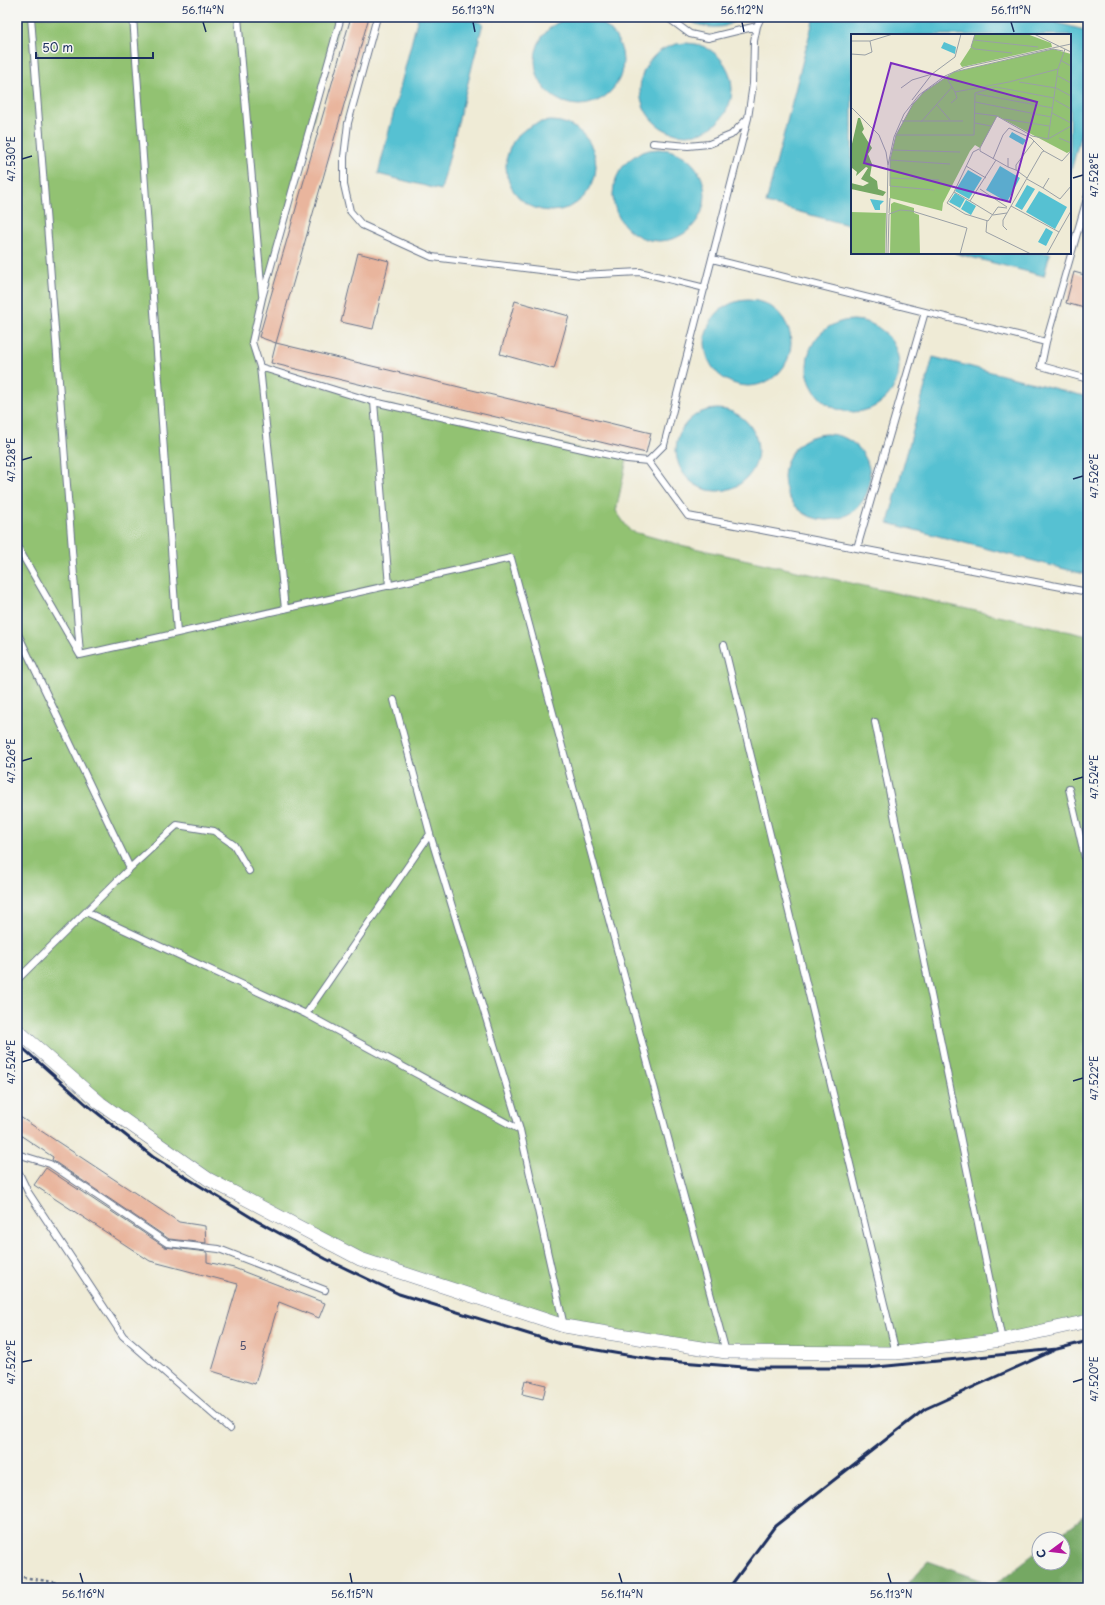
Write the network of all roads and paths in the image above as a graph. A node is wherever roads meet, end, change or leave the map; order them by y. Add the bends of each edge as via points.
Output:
1 (31, 17) edge
2 (133, 17) edge
3 (238, 17) edge
4 (341, 17) edge
5 (377, 17) edge
6 (667, 17) edge
7 (761, 17) edge
8 (757, 26) junction
9 (748, 118) junction
10 (653, 143) dead end
11 (1088, 195) edge
12 (712, 259) junction
13 (705, 288) junction
14 (262, 298) junction
15 (925, 312) junction
16 (1046, 342) junction
17 (260, 367) junction
18 (1088, 379) edge
19 (374, 402) junction
20 (648, 461) junction
21 (17, 546) edge
22 (857, 548) junction
23 (388, 586) junction
24 (1088, 592) edge
25 (285, 609) junction
26 (17, 632) edge
27 (177, 633) junction
28 (724, 645) dead end
29 (80, 655) junction
30 (394, 700) dead end
31 (875, 722) dead end
32 (1069, 789) dead end
33 (430, 834) junction
34 (130, 868) junction
35 (1088, 870) edge
36 (249, 871) dead end
37 (86, 912) junction
38 (17, 980) edge
39 (306, 1014) junction
40 (17, 1030) edge
41 (520, 1130) junction
42 (17, 1154) edge
43 (17, 1169) edge
44 (325, 1290) dead end
45 (1088, 1321) edge
46 (564, 1326) junction
47 (1002, 1340) junction
48 (726, 1352) junction
49 (896, 1353) junction
50 (230, 1429) dead end
51 (17, 1576) edge
52 (88, 1588) edge

1 - 29 lane
2 - 27 lane
3 - 14 lane
4 - 14 lane
5 - 13 lane via 348,123 344,157 344,185 350,211 362,225 432,257 581,274 640,272
6 - 8 lane via 690,34 708,38
7 - 8 lane
8 - 9 lane
9 - 10 lane via 731,135 708,144 688,146
9 - 12 lane
11 - 16 lane
12 - 13 lane
12 - 15 lane
13 - 20 lane via 664,445
14 - 17 lane via 252,342
15 - 16 lane
15 - 22 lane
16 - 18 lane via 1042,366
17 - 19 lane
17 - 25 lane
19 - 20 lane via 627,459
19 - 23 lane
20 - 22 lane via 688,516
21 - 29 lane
22 - 24 lane
23 - 25 lane
23 - 48 lane via 511,558
25 - 27 lane
26 - 34 lane
27 - 29 lane
28 - 49 lane
30 - 33 lane
31 - 47 lane
32 - 35 lane
33 - 39 lane
33 - 41 lane
34 - 36 lane via 177,825 214,831 234,845
34 - 37 lane
37 - 38 lane
37 - 39 lane
39 - 41 lane
40 - 46 street via 100,1103 208,1179 360,1259
41 - 46 lane
42 - 44 lane via 50,1164 167,1242 219,1249
43 - 50 lane via 28,1192 123,1336
45 - 47 street
46 - 48 street
47 - 49 street
48 - 49 street
51 - 52 path

